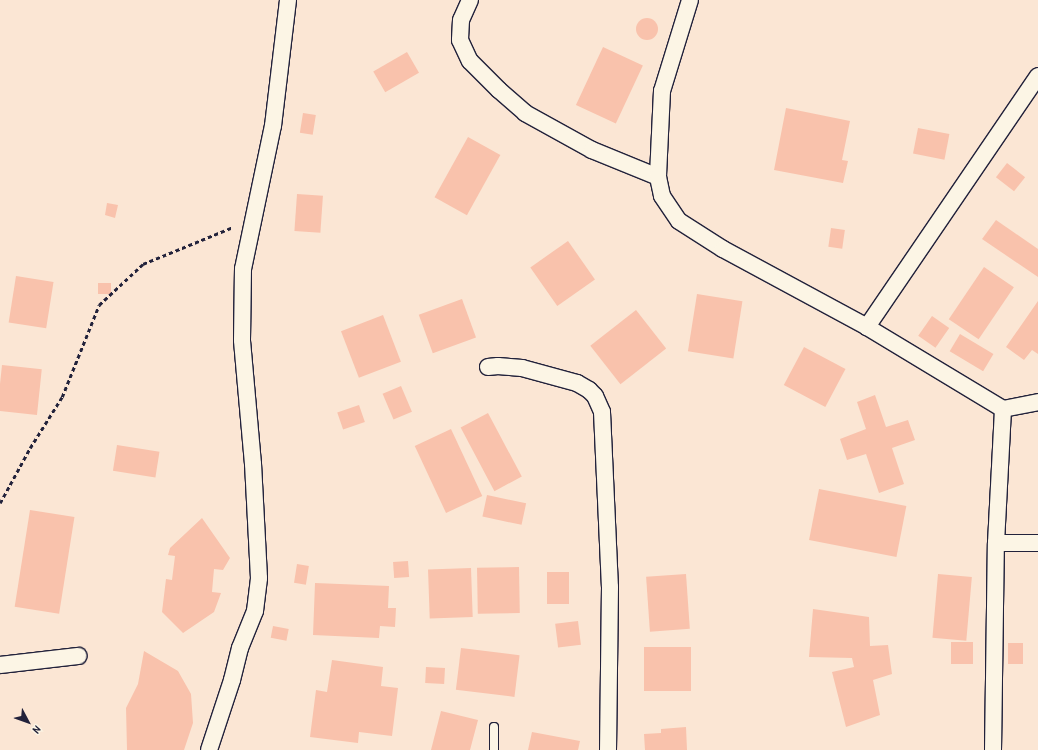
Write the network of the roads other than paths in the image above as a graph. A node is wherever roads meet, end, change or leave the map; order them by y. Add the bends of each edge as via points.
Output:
1 (288, 0) edge
2 (470, 0) edge
3 (690, 0) edge
4 (1038, 76) edge
5 (658, 177) junction
6 (867, 327) junction
7 (488, 367) dead end
8 (1038, 402) edge
9 (1003, 409) junction
10 (996, 543) junction
11 (1038, 543) edge
12 (78, 656) dead end
13 (0, 665) edge
14 (494, 727) dead end
15 (209, 750) edge
16 (494, 750) edge
17 (608, 750) edge
18 (993, 750) edge

1 - 15 street via 273,126 243,269 242,340 253,464 259,578 255,611 240,648
2 - 5 street via 461,20 460,40 470,61 499,90 525,113 592,150
3 - 5 street via 662,91
4 - 6 street
5 - 6 street via 662,196 679,221 723,249
6 - 9 street
7 - 17 street via 522,368 577,383 595,396 602,412 610,588
8 - 9 street
9 - 10 street
10 - 11 street
10 - 18 street
12 - 13 street
14 - 16 lane

